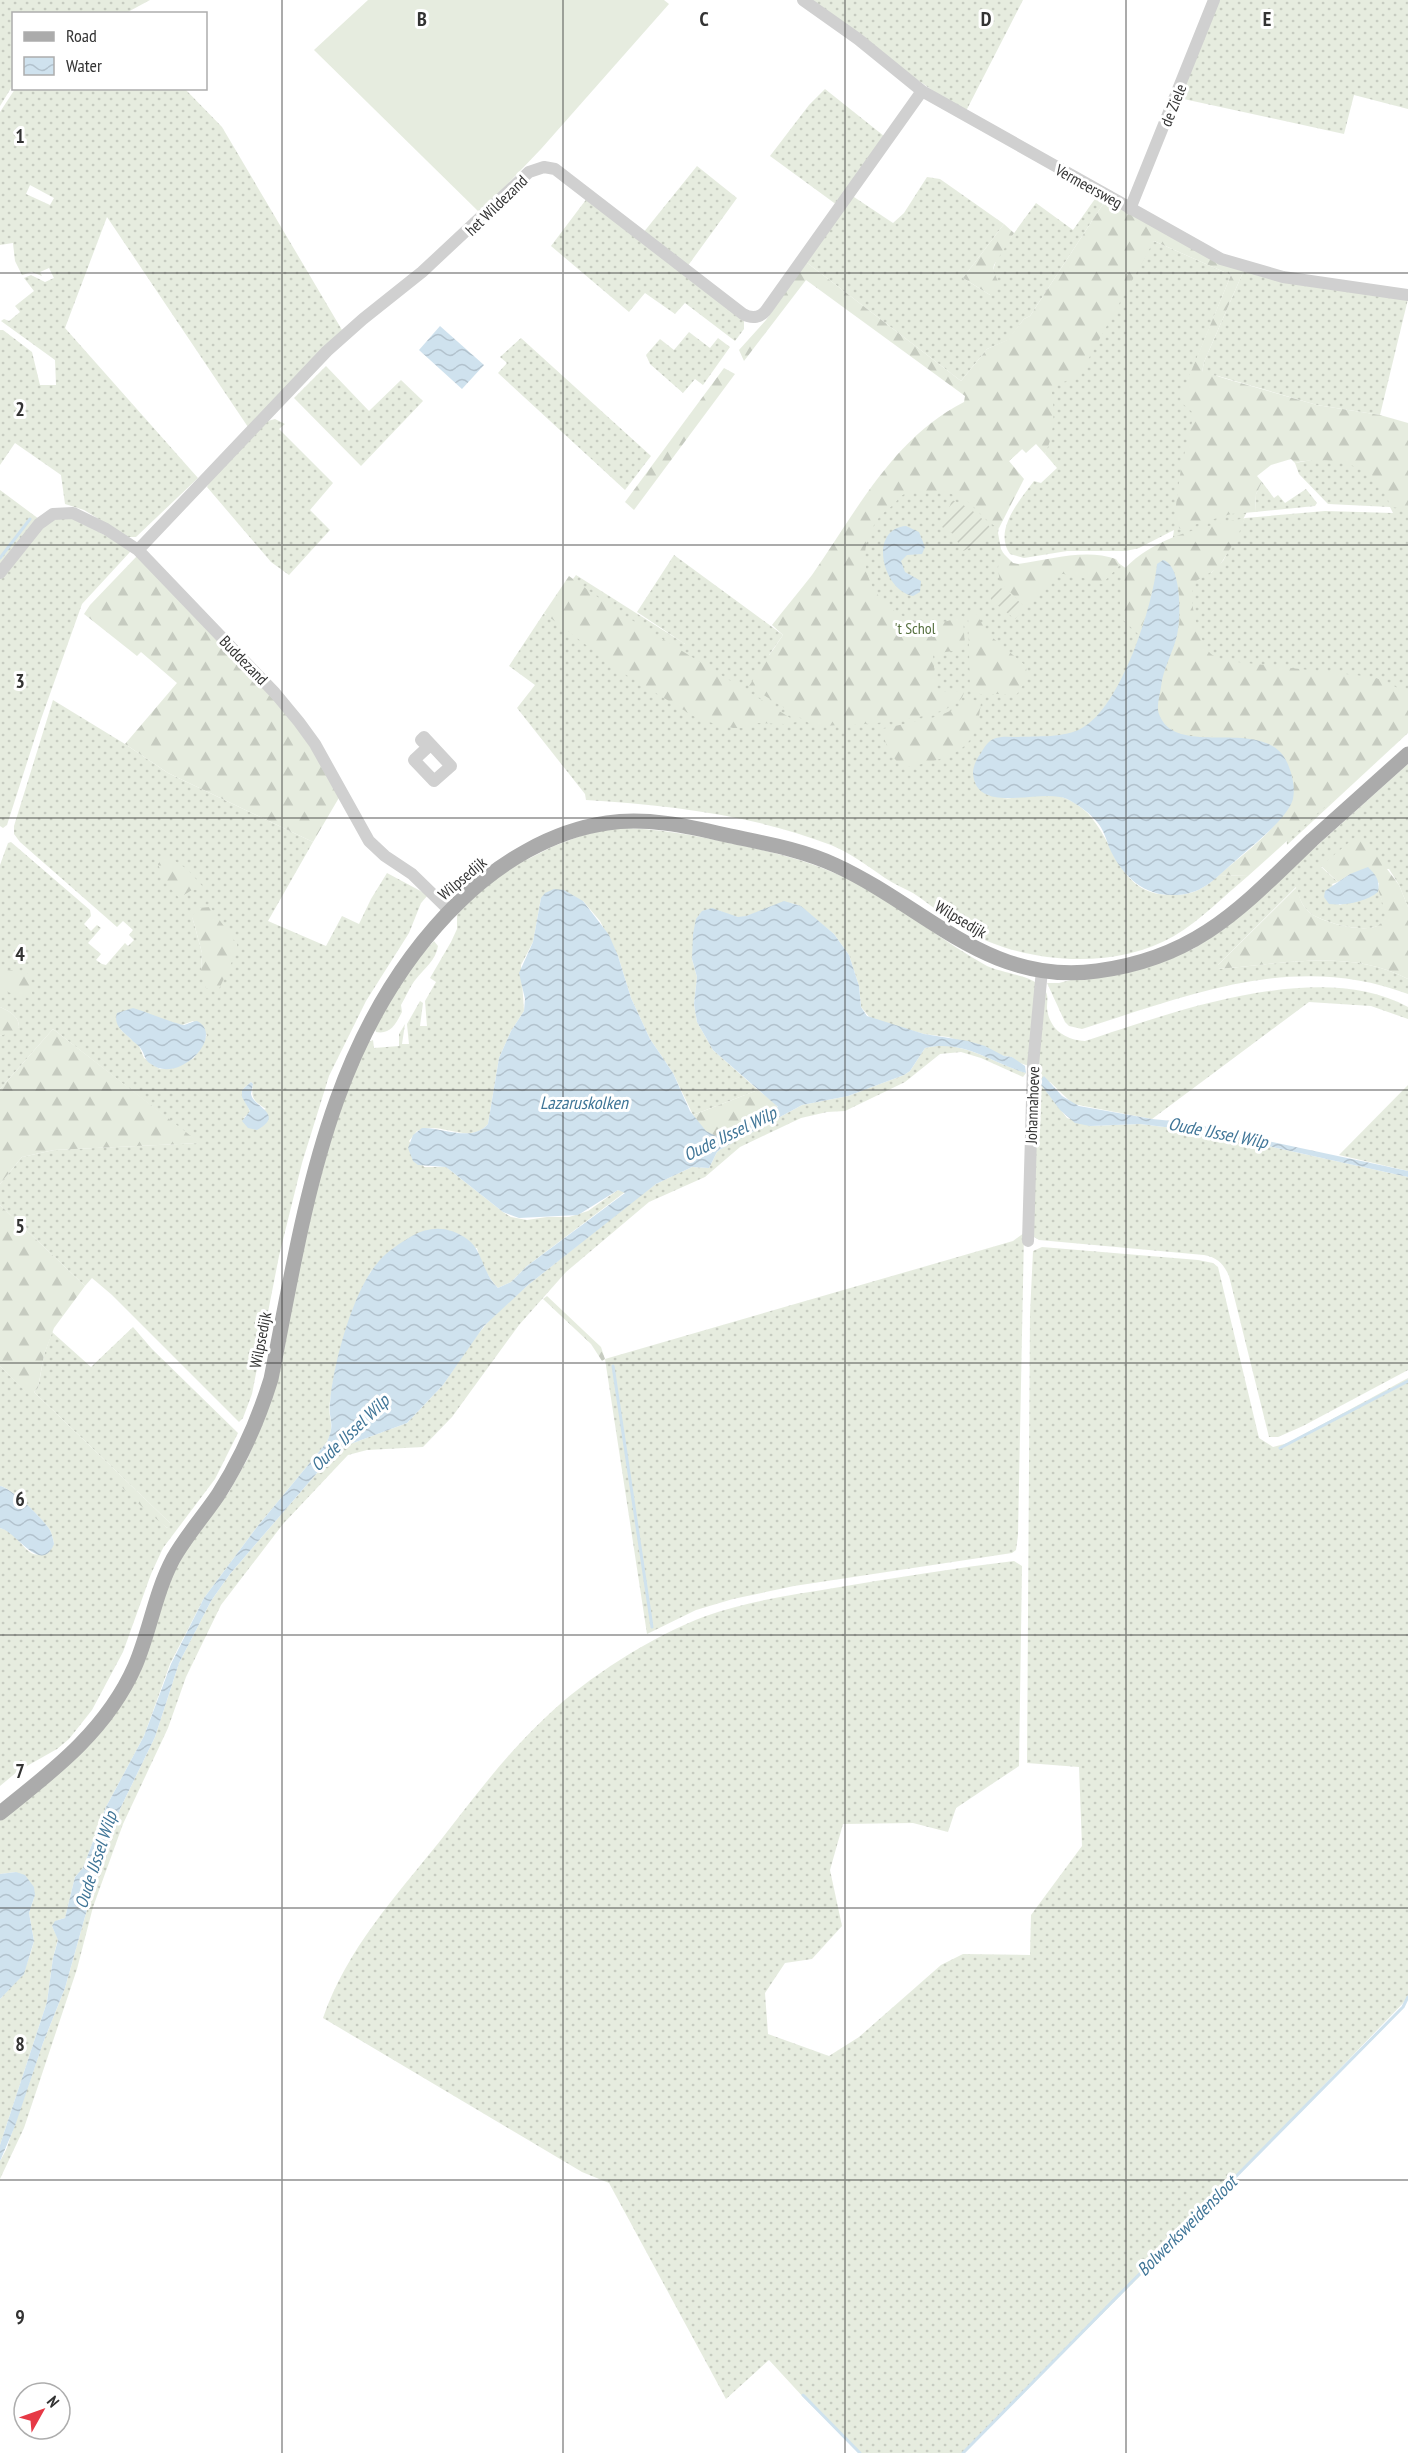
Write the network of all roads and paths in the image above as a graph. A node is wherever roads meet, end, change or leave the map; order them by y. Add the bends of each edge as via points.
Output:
1 (803, 0) edge
2 (1214, 0) edge
3 (922, 91) junction
4 (1130, 209) junction
5 (1408, 295) edge
6 (138, 550) junction
7 (0, 573) edge
8 (1408, 754) edge
9 (450, 910) junction
10 (1042, 970) junction
11 (1028, 1241) dead end
12 (0, 1813) edge

1 - 3 street, Vermeersweg
2 - 4 street, de Ziele
3 - 4 street, Vermeersweg
3 - 6 street, het Wildezand via 767,309 758,316 743,314 555,169 543,167 529,172 422,272 327,351
4 - 5 street, Vermeersweg via 1221,259 1256,270 1319,284
6 - 7 street, Buddezand via 86,519 72,513 57,513 39,524
6 - 9 street, Buddezand via 299,722 369,841
8 - 10 main road, Wilpsedijk via 1262,888 1205,934 1165,955 1118,968 1080,973
9 - 10 main road, Wilpsedijk via 484,879 542,844 607,823 646,821 772,844 828,862 859,876 969,946 1003,961
9 - 12 main road, Wilpsedijk via 388,988 344,1080 309,1190 271,1379 238,1463 170,1564 136,1664 108,1712 73,1753
10 - 11 street, Johannahoeve via 1033,1065

